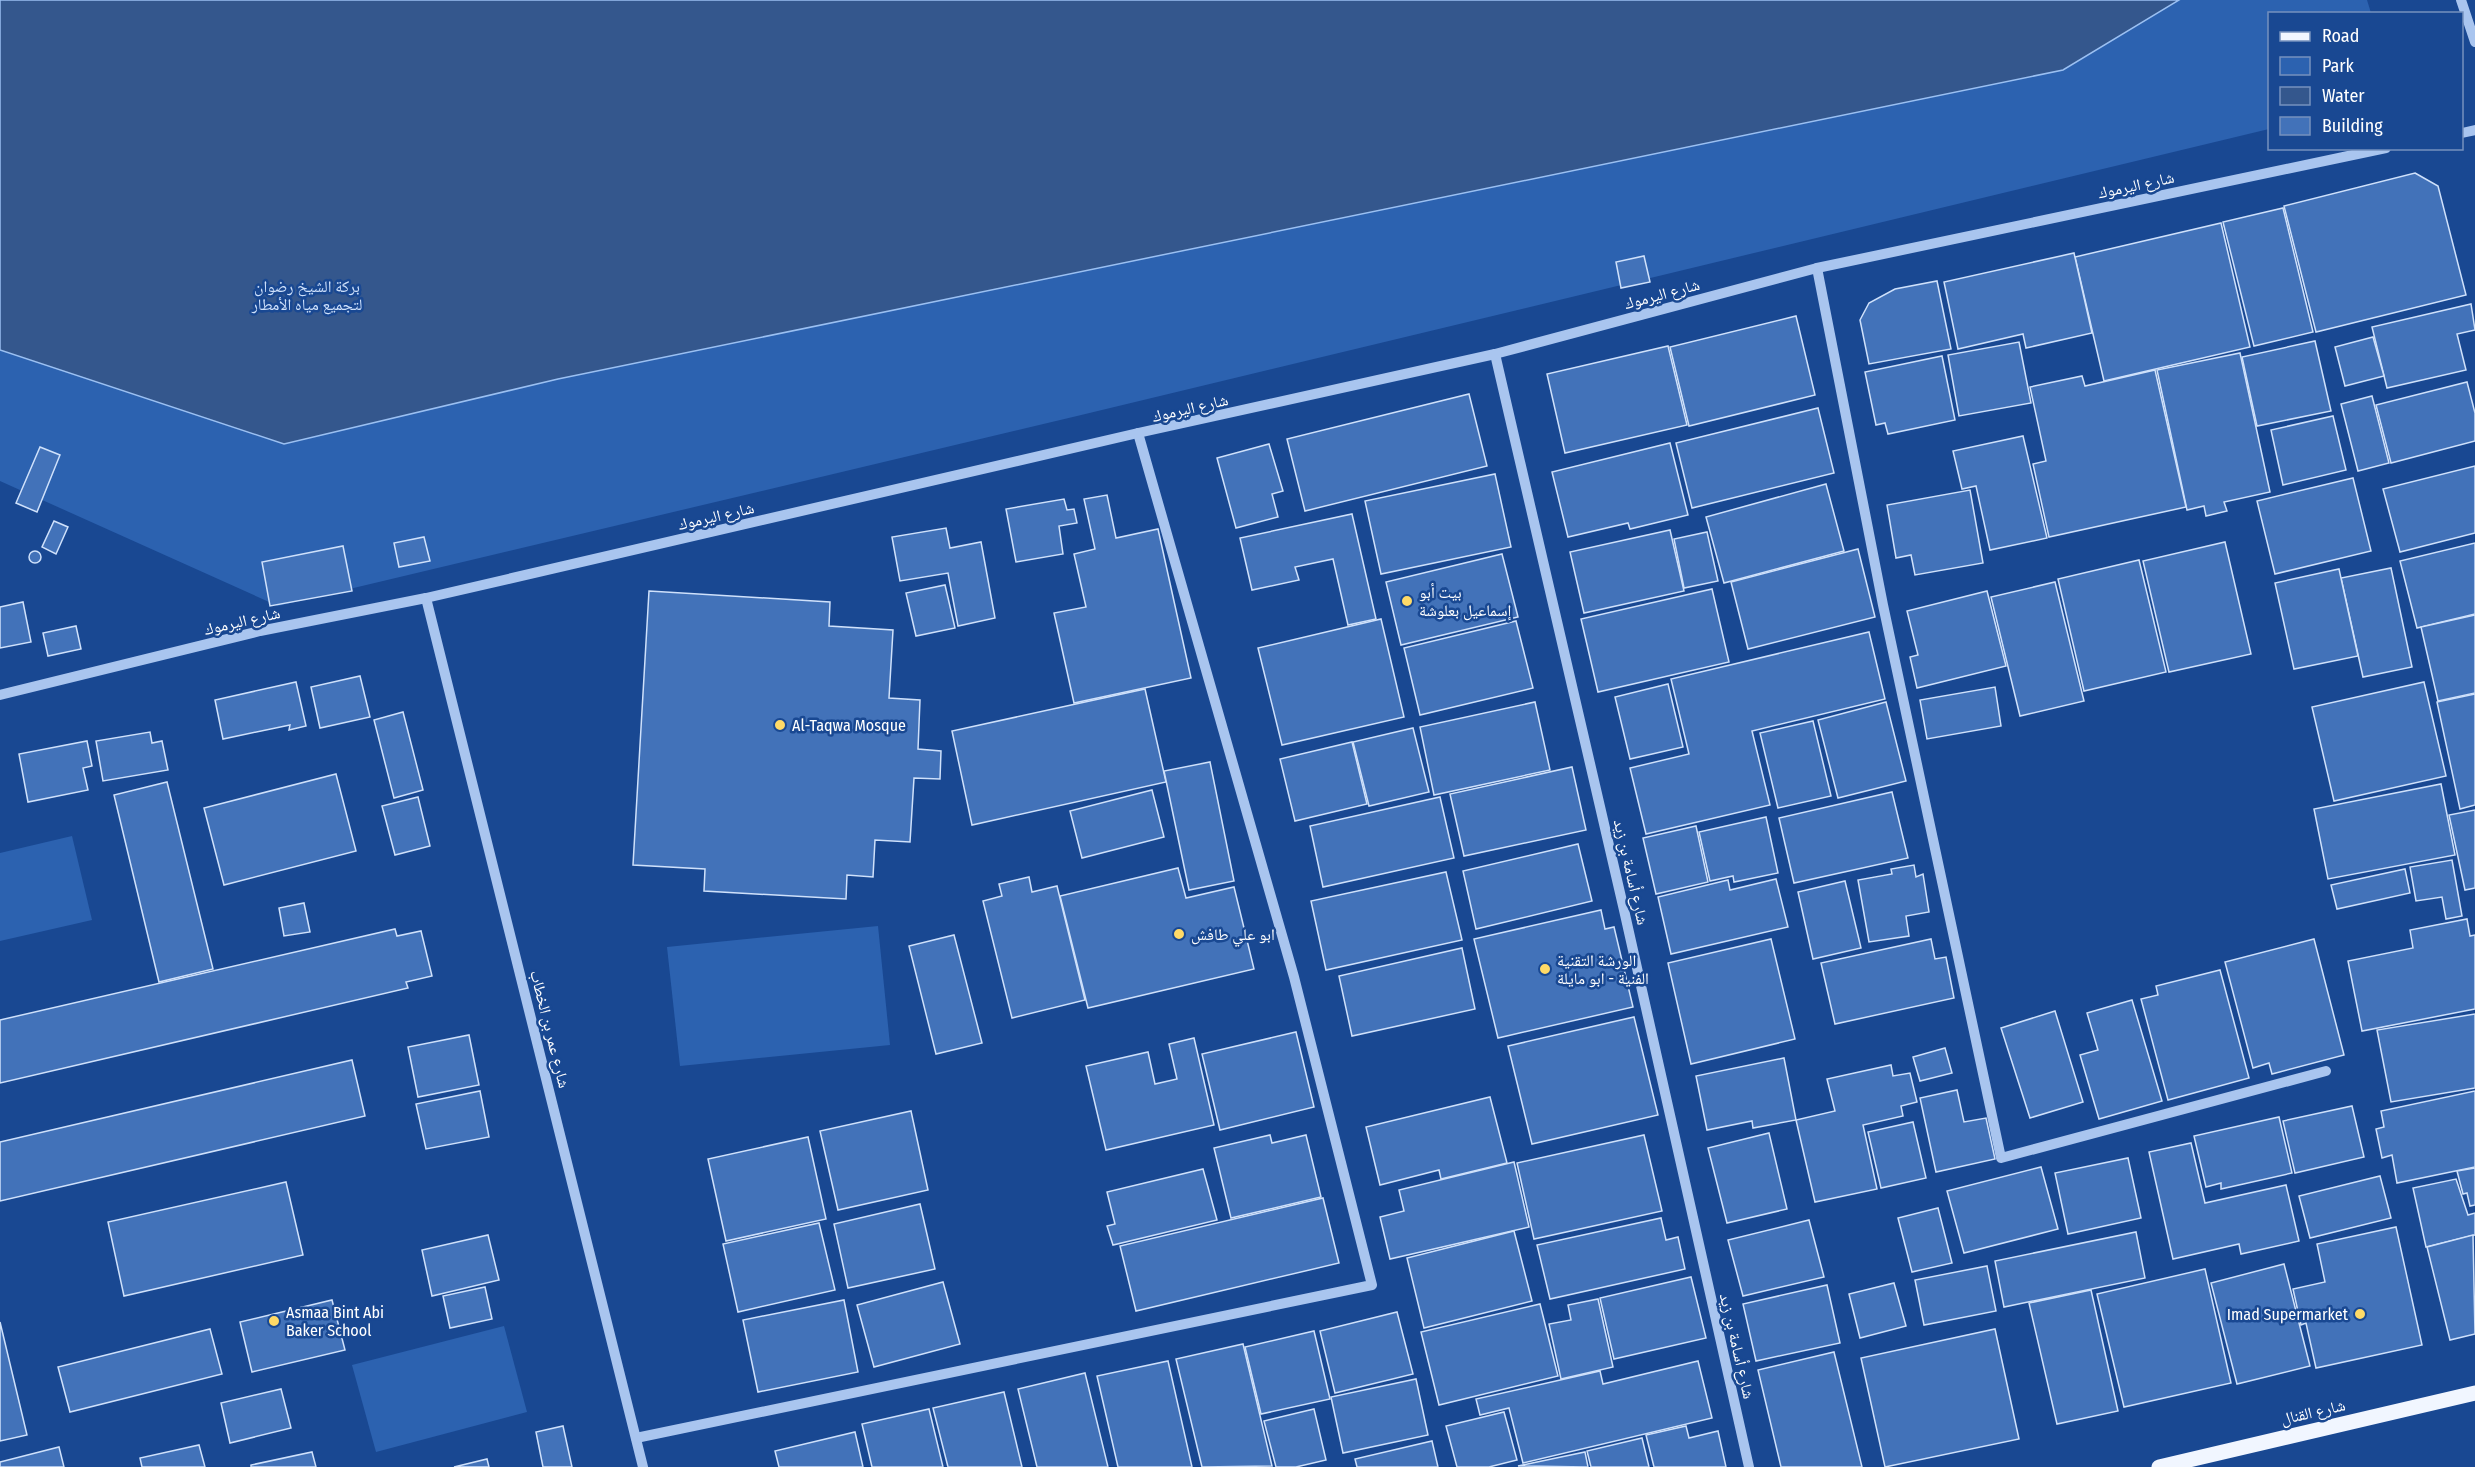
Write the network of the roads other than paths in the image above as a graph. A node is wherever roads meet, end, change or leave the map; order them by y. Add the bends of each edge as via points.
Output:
1 (2461, 0) edge
2 (2475, 42) edge
3 (2377, 150) edge
4 (1817, 268) junction
5 (1495, 354) junction
6 (1138, 433) junction
7 (426, 598) junction
8 (0, 695) edge
9 (2326, 1071) dead end
10 (2475, 1393) edge
11 (636, 1438) junction
12 (643, 1467) edge
13 (1749, 1467) edge
14 (2159, 1467) edge

1 - 2 street
3 - 4 street, شارع اليرموك
4 - 5 street, شارع اليرموك
4 - 9 street via 1883,605 2001,1158
5 - 6 street, شارع اليرموك
5 - 13 street, شارع أسامة بن زيد
6 - 7 street, شارع اليرموك
6 - 11 street via 1294,977 1372,1285
7 - 8 street, شارع اليرموك via 260,631
7 - 11 street, شارع عمر بن الخطاب
10 - 14 main road, شارع القنال
11 - 12 street, شارع عمر بن الخطاب

